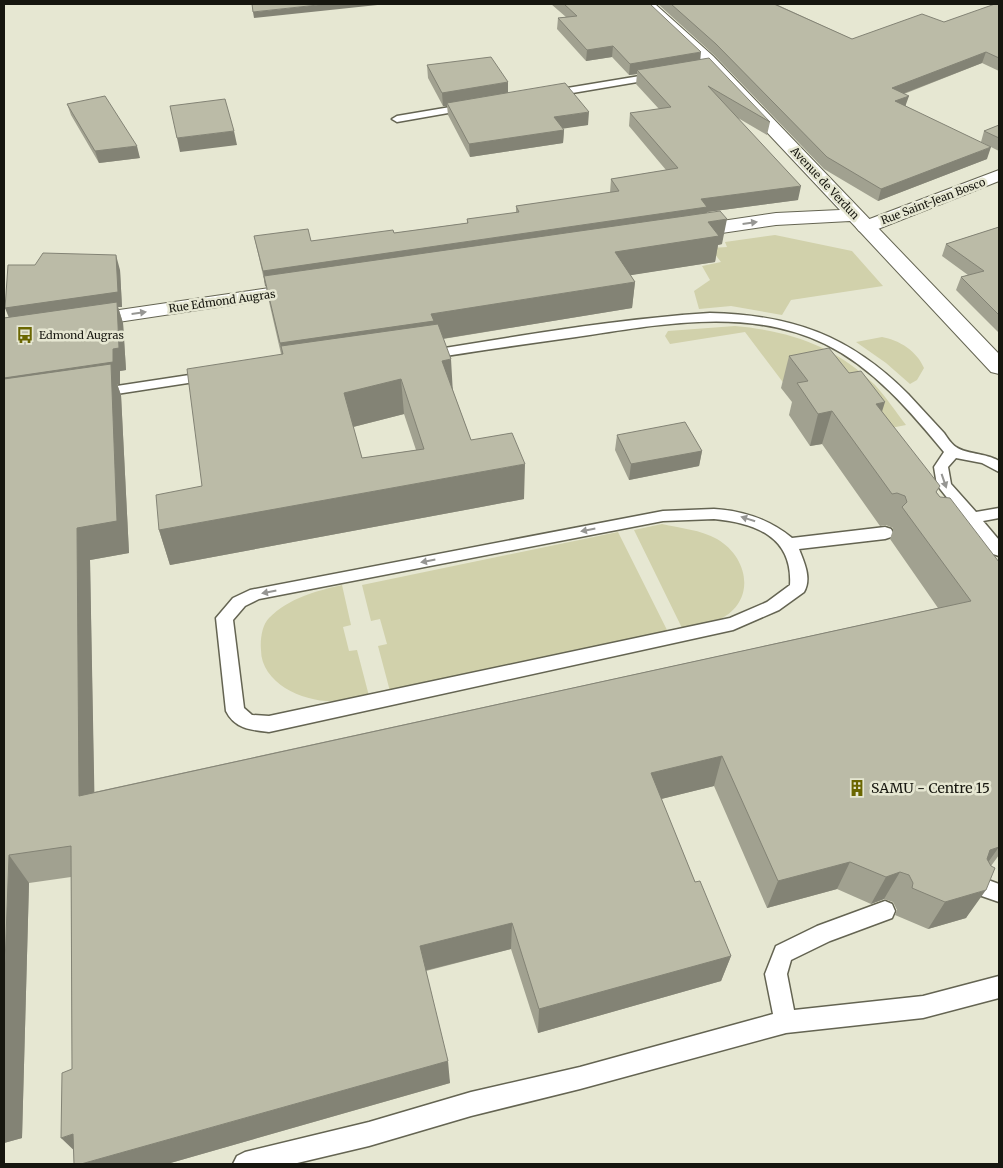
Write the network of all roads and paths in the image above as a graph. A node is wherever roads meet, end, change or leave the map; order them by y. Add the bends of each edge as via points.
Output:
1 (647, 4) edge
2 (666, 74) edge
3 (541, 95) edge
4 (474, 106) edge
5 (397, 118) dead end
6 (999, 174) edge
7 (861, 221) junction
8 (669, 235) edge
9 (326, 285) edge
10 (62, 324) edge
11 (418, 356) edge
12 (999, 367) edge
13 (219, 375) edge
14 (82, 396) edge
15 (952, 452) junction
16 (999, 467) edge
17 (999, 513) edge
18 (971, 518) junction
19 (946, 522) edge
20 (885, 533) dead end
21 (789, 544) junction
22 (999, 550) edge
23 (980, 886) edge
24 (999, 893) edge
25 (885, 911) edge
26 (999, 987) edge
27 (786, 1022) junction
28 (246, 1164) edge

1 - 7 main road, Avenue de Verdun
2 - 3 lane
4 - 5 lane
6 - 7 main road, Rue Saint-Jean Bosco
8 -> 7 main road via 776,219
7 - 12 main road, Avenue de Verdun
10 -> 9 main road, Rue Edmond Augras
11 - 15 lane via 682,320 733,316 773,321 829,341 857,357 906,398
13 - 14 lane
15 - 16 lane via 986,460
15 -> 18 lane via 941,467 944,485
17 - 18 lane
18 - 19 lane
18 - 22 lane
20 - 21 lane
21 -> 21 lane via 775,531 750,519 717,512 663,516 256,594 239,602 224,618 235,711 248,722 269,724 733,624 773,606 798,588 798,570
23 - 24 lane
25 - 27 lane via 824,933 784,953 776,974
26 - 27 lane via 923,1007
27 - 28 lane

